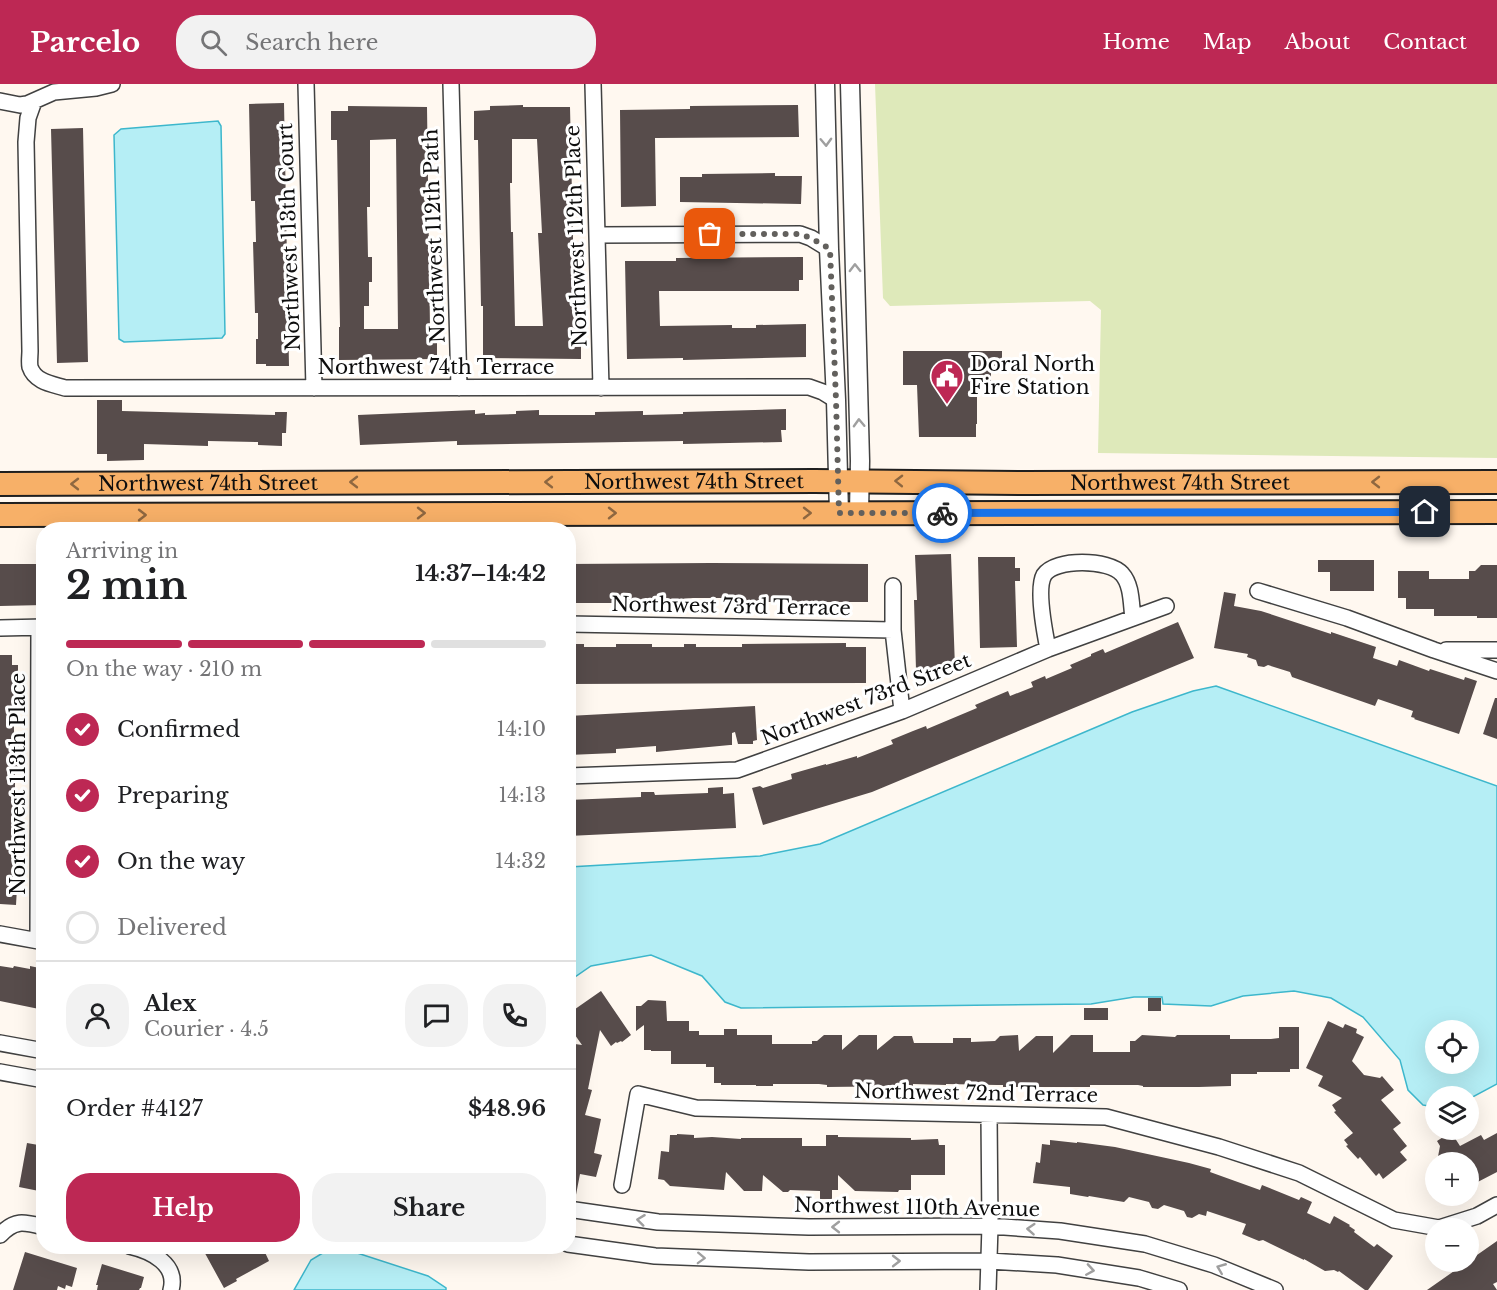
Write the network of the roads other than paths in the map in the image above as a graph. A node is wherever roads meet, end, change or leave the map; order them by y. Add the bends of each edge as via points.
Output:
1 (112, 84) edge
2 (306, 84) edge
3 (451, 84) edge
4 (592, 84) edge
5 (825, 84) edge
6 (850, 84) edge
7 (39, 94) edge
8 (0, 101) edge
9 (597, 234) junction
10 (830, 249) junction
11 (314, 388) junction
12 (459, 388) junction
13 (601, 388) junction
14 (836, 400) junction
15 (849, 481) junction
16 (1497, 482) edge
17 (0, 484) edge
18 (1497, 512) edge
19 (849, 513) junction
20 (0, 515) edge
21 (893, 586) dead end
22 (1258, 591) dead end
23 (1166, 606) dead end
24 (1132, 618) junction
25 (576, 624) edge
26 (0, 627) edge
27 (36, 627) edge
28 (893, 630) junction
29 (1048, 649) junction
30 (1434, 650) junction
31 (1497, 650) edge
32 (1497, 671) edge
33 (902, 711) junction
34 (576, 776) edge
35 (0, 934) edge
36 (36, 940) edge
37 (0, 1043) edge
38 (26, 1048) junction
39 (36, 1050) edge
40 (0, 1072) edge
41 (20, 1075) junction
42 (36, 1078) edge
43 (989, 1115) junction
44 (622, 1185) dead end
45 (1497, 1205) edge
46 (576, 1211) edge
47 (1467, 1218) edge
48 (36, 1225) edge
49 (990, 1226) junction
50 (1425, 1226) edge
51 (4, 1231) edge
52 (576, 1245) edge
53 (149, 1254) edge
54 (989, 1261) junction
55 (171, 1290) edge
56 (988, 1290) edge
57 (1179, 1290) edge
58 (1275, 1290) edge

1 - 7 street
2 - 11 street, Northwest 113th Court
3 - 12 street, Northwest 112th Path
4 - 9 street, Northwest 112th Place
5 -> 10 street
15 -> 6 street
7 - 8 street via 20,105
7 - 11 street, Northwest 74th Terrace via 28,118 26,142 30,367 36,376 65,388
9 - 10 street via 800,234
9 - 13 street, Northwest 112th Place
10 - 14 street
11 - 12 street, Northwest 74th Terrace
12 - 13 street, Northwest 74th Terrace
13 - 14 street, Northwest 74th Terrace via 806,387
14 - 15 street
16 -> 15 main road, Northwest 74th Street
15 -> 17 main road, Northwest 74th Street
15 - 19 street
18 - 19 main road, Northwest 74th Street
20 -> 19 main road, Northwest 74th Street
21 - 28 street
22 - 30 street
23 - 24 street, Northwest 73rd Street
24 - 29 street, Northwest 73rd Street
24 - 29 street via 1130,591 1120,571 1087,562 1058,566 1045,574 1042,585
25 - 28 street, Northwest 73rd Terrace
26 - 27 street
28 - 33 street
29 - 33 street, Northwest 73rd Street
30 - 31 street
30 - 32 street
33 - 34 street, Northwest 73rd Street via 737,770
35 - 36 street
37 - 38 street
38 - 39 street
38 - 41 street
40 - 41 street
41 - 42 street
43 - 44 street, Northwest 72nd Terrace via 696,1108 638,1094
43 - 49 street
43 - 50 street, Northwest 72nd Terrace via 1106,1117 1299,1173 1394,1220
45 - 47 street, Northwest 72nd Terrace
49 -> 46 street, Northwest 110th Avenue via 809,1227 658,1222
48 - 51 street via 24,1222
49 - 54 street
58 -> 49 street, Northwest 110th Avenue via 1214,1264 1145,1244 1060,1231
52 -> 54 street via 655,1256
53 - 55 street via 168,1266
54 - 56 street
54 -> 57 street via 1068,1267 1138,1278

